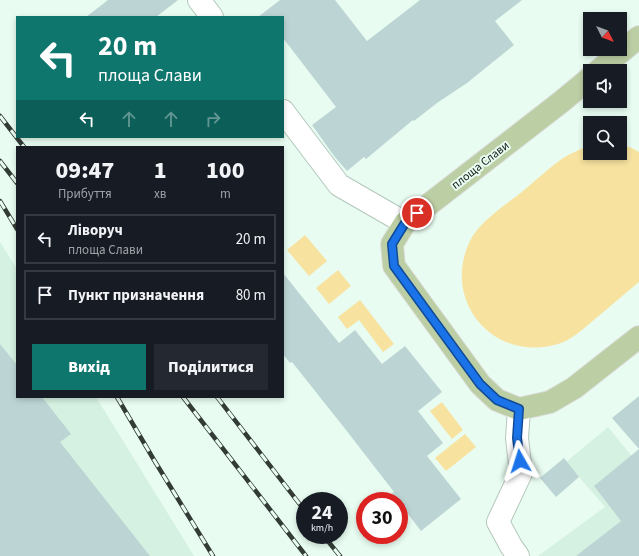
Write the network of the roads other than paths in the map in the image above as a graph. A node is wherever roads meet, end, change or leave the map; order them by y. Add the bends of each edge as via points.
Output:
1 (199, 0) edge
2 (211, 16) edge
3 (639, 37) edge
4 (606, 64) edge
5 (583, 84) edge
6 (284, 112) edge
7 (405, 223) junction
8 (639, 337) edge
9 (519, 409) junction
10 (518, 556) edge

1 - 2 street
3 - 4 main road
5 - 7 main road, площа Слави
6 - 7 street via 339,185
7 - 9 main road, площа Слави via 392,244 394,266 480,384 497,400
8 - 9 main road via 574,388 550,402
9 - 10 street via 517,438 521,473 498,522

